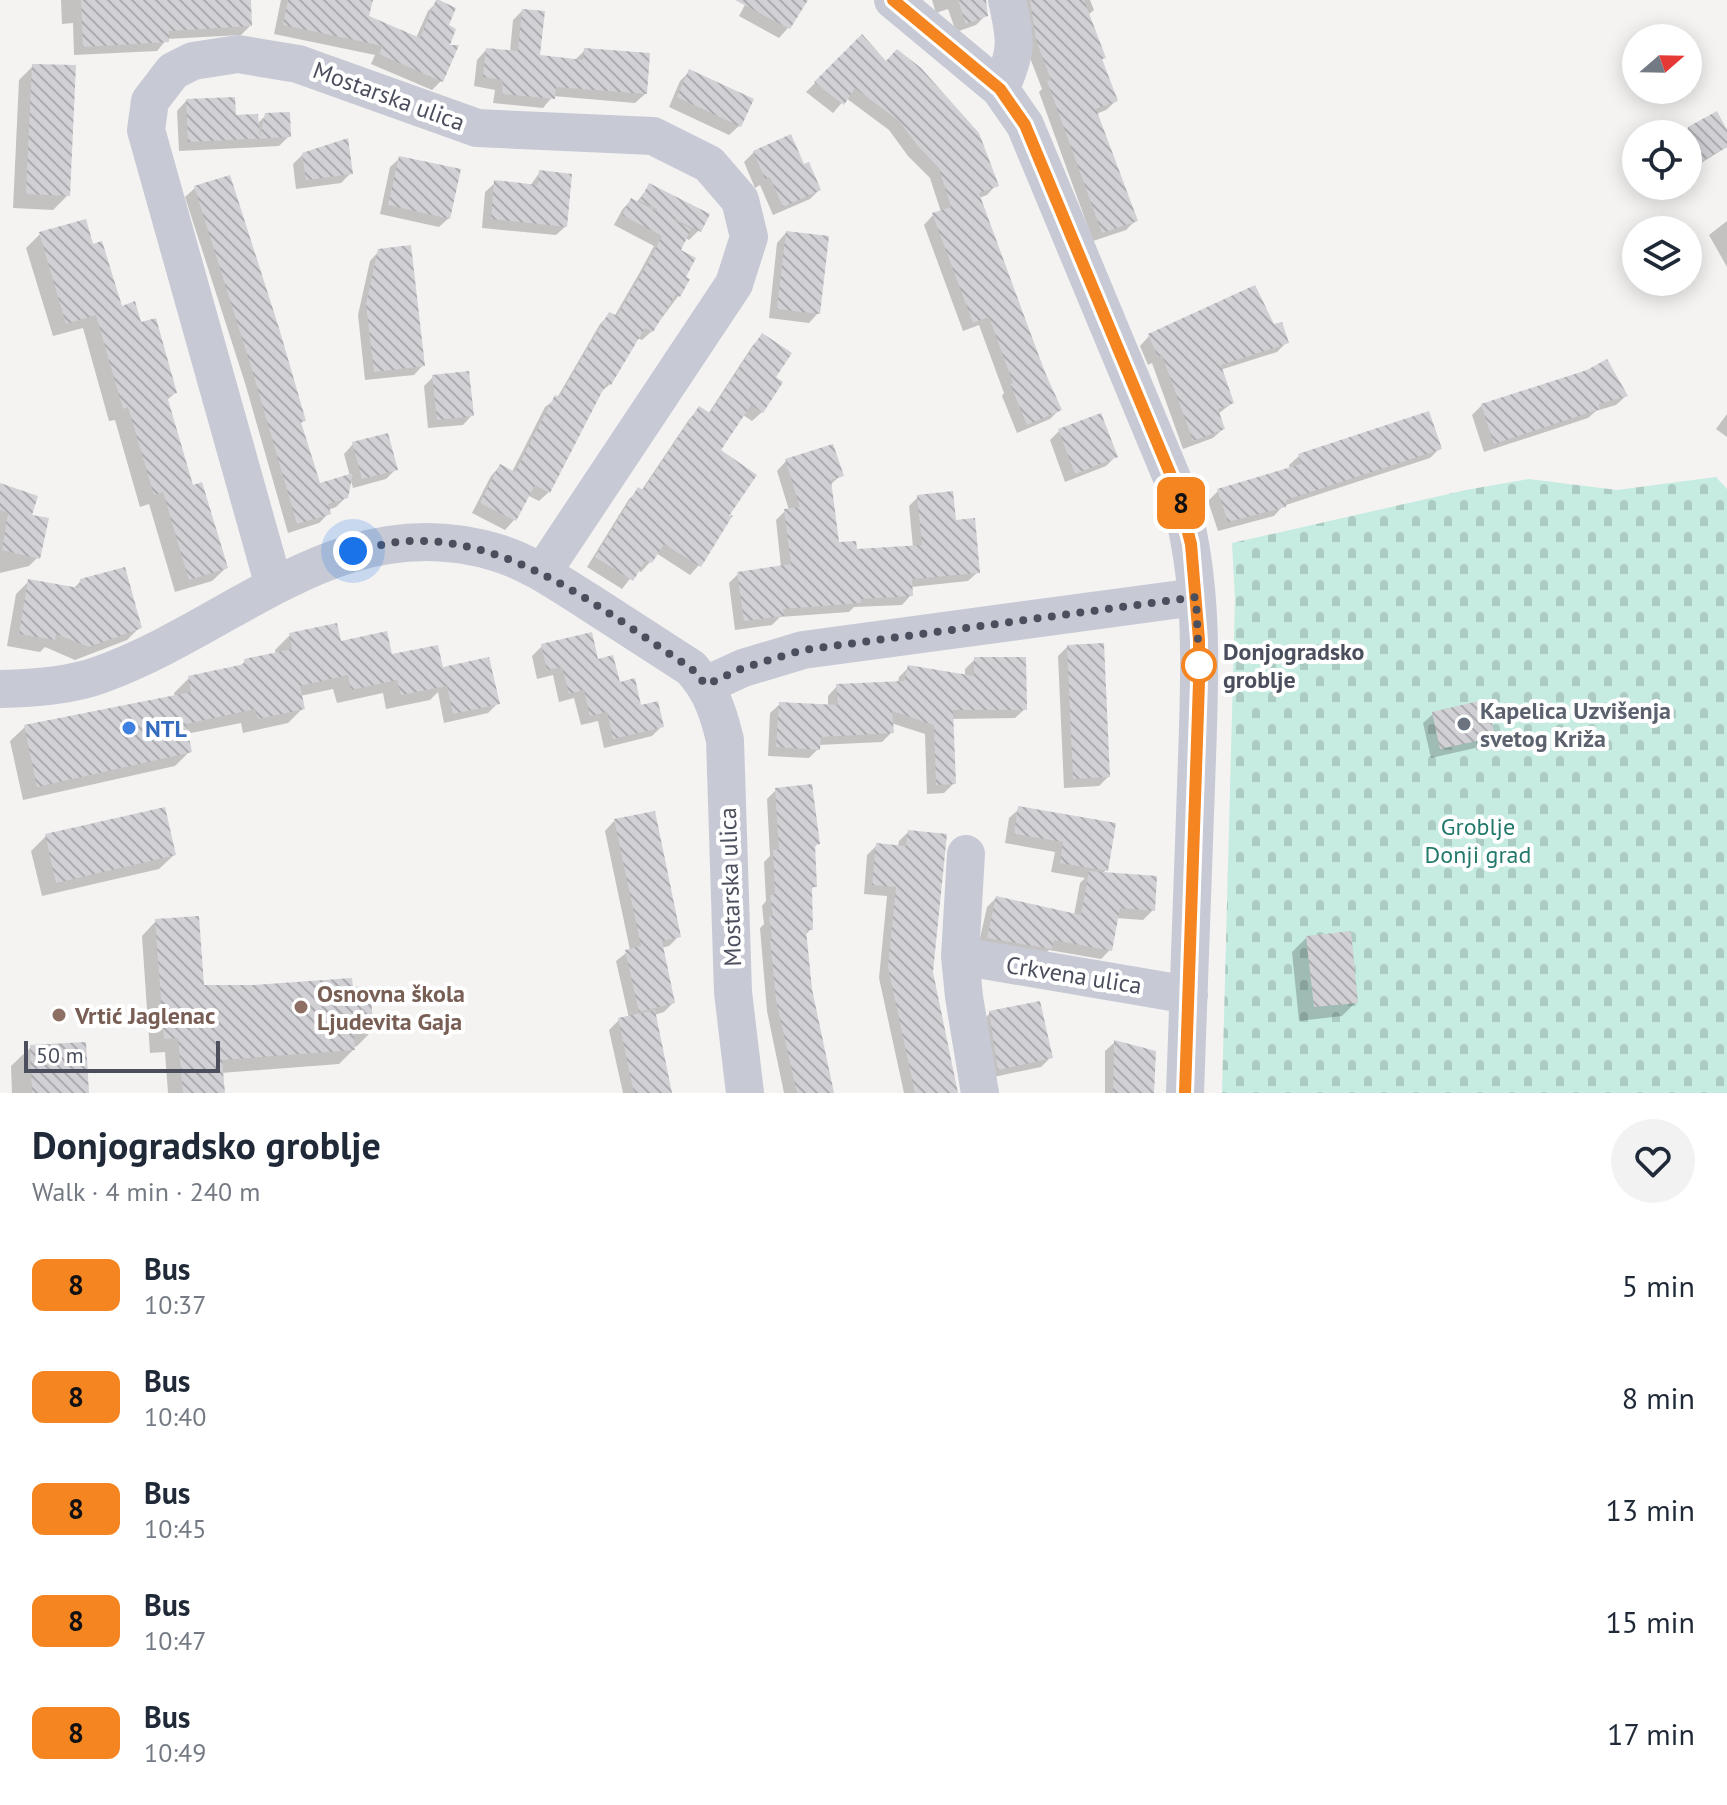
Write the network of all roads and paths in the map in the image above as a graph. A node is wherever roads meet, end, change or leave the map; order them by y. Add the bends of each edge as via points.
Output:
1 (893, 0) edge
2 (1007, 0) edge
3 (1000, 89) junction
4 (542, 573) junction
5 (274, 586) junction
6 (1196, 597) junction
7 (706, 685) junction
8 (0, 689) edge
9 (966, 854) dead end
10 (960, 956) junction
11 (1189, 995) junction
12 (745, 1093) edge
13 (980, 1093) edge
14 (1185, 1093) edge

1 - 3 street
2 - 3 street via 1015,50
3 - 6 street via 1040,156 1177,490 1191,544
4 - 5 street, Mostarska ulica via 499,553 448,542 405,541 353,551
4 - 5 street, Mostarska ulica via 734,284 749,237 740,200 709,164 653,136 477,128 298,64 217,55 173,71 150,101 146,130
4 - 7 street, Mostarska ulica via 691,668
5 - 8 street, Mostarska ulica via 100,675
6 - 7 street via 803,650
6 - 11 street via 1199,682
7 - 12 street, Mostarska ulica via 725,740 733,992
9 - 10 street
10 - 11 street, Crkvena ulica
10 - 13 street
11 - 14 street

